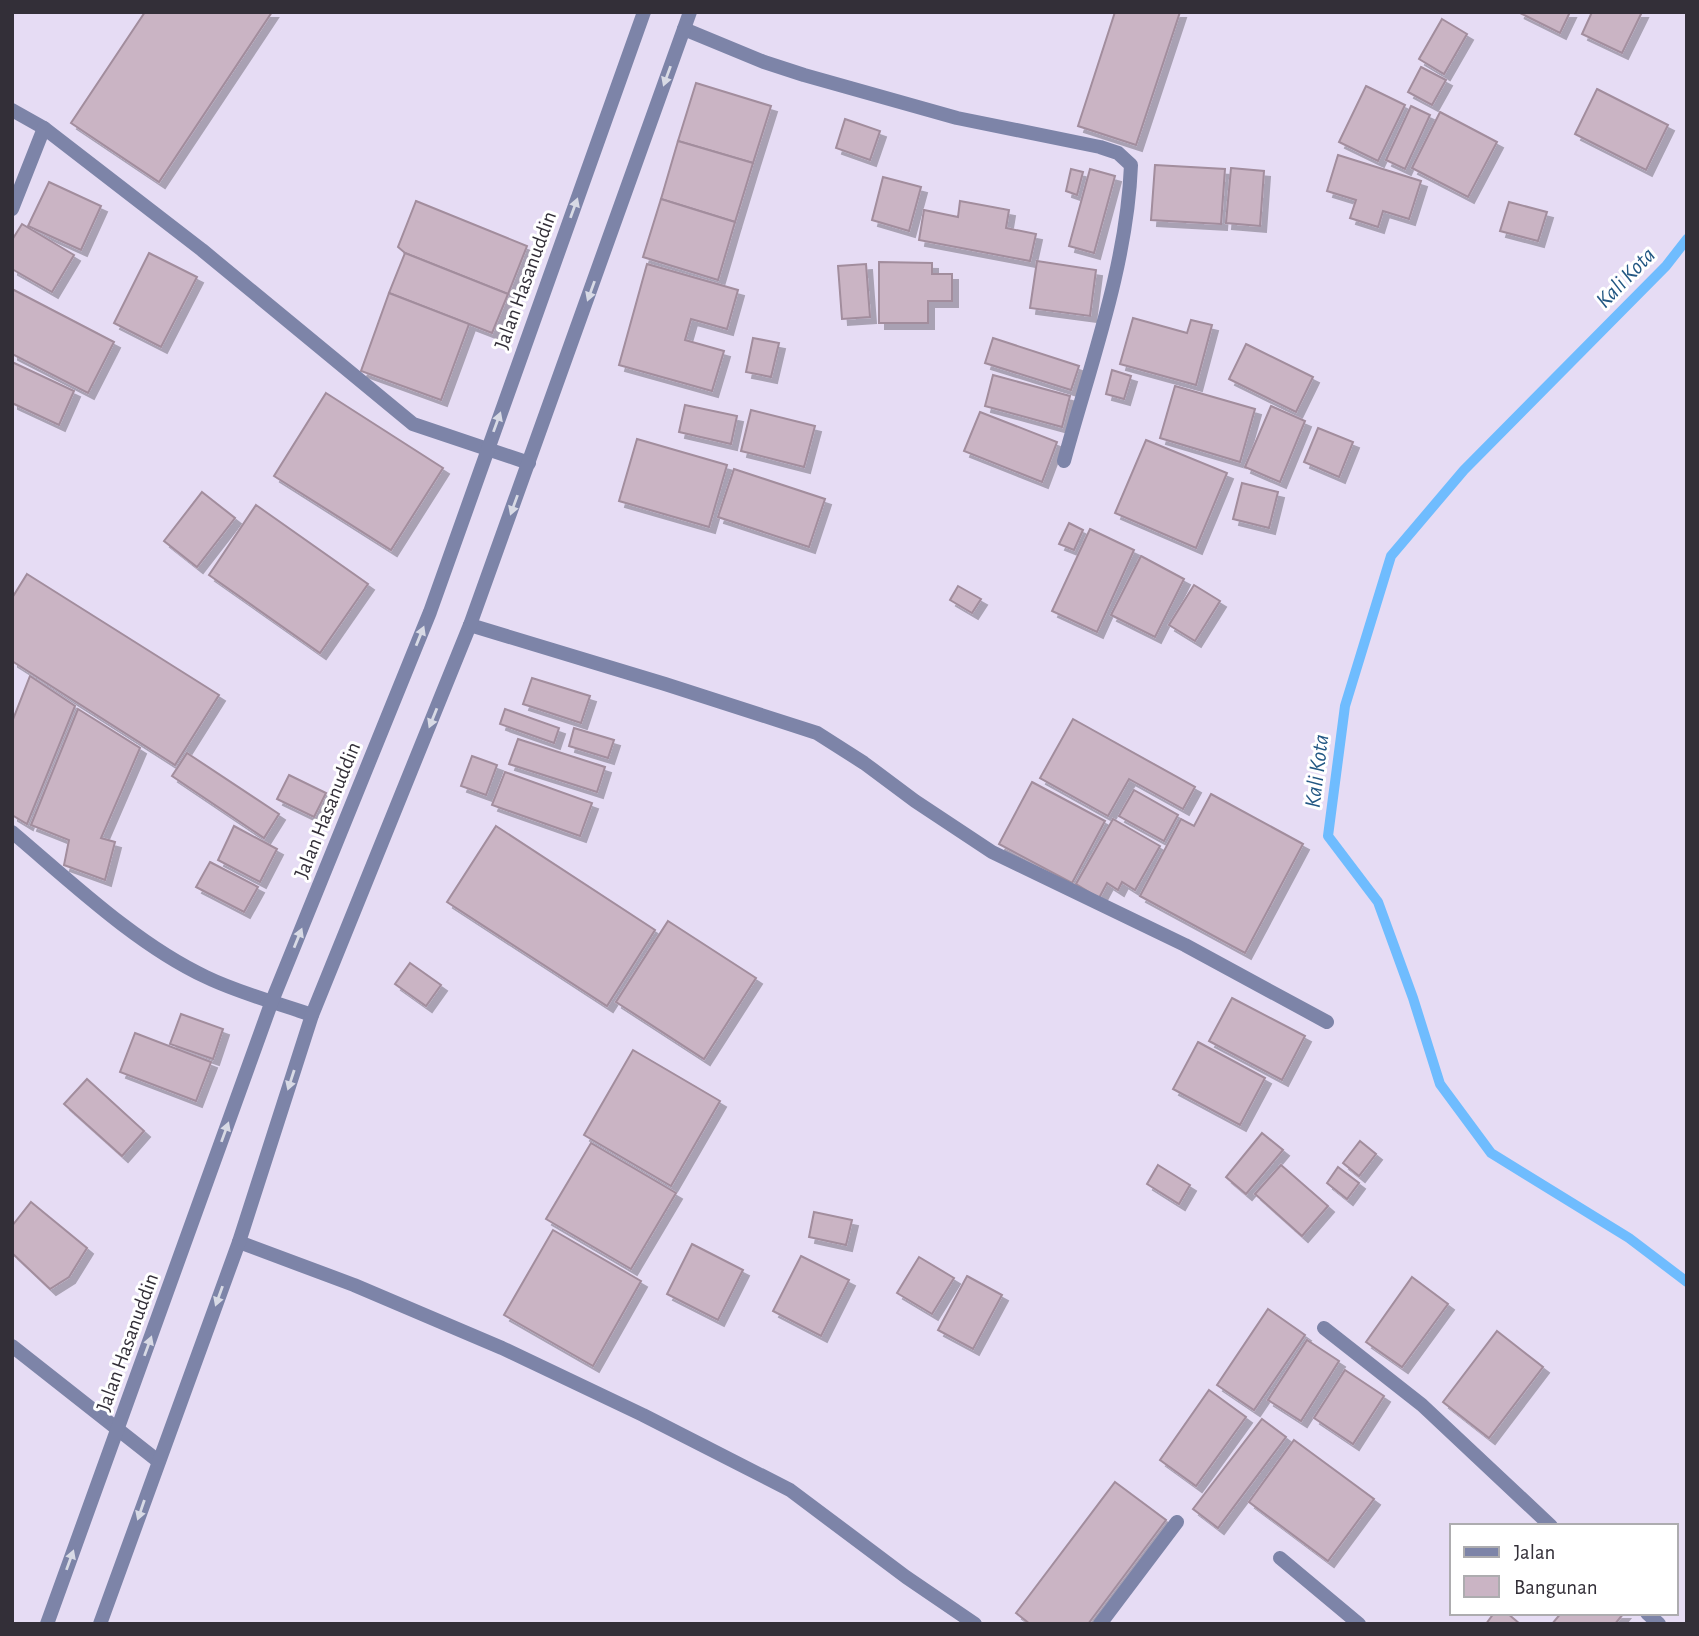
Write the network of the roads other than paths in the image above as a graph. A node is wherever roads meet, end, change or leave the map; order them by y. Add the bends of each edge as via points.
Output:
1 (644, 12) edge
2 (690, 12) edge
3 (684, 29) junction
4 (12, 110) edge
5 (44, 128) junction
6 (12, 209) edge
7 (487, 449) junction
8 (1063, 461) dead end
9 (529, 463) junction
10 (470, 625) junction
11 (12, 832) edge
12 (272, 1001) junction
13 (312, 1015) junction
14 (1327, 1022) dead end
15 (239, 1242) junction
16 (1324, 1328) dead end
17 (12, 1346) edge
18 (117, 1429) junction
19 (158, 1461) junction
20 (1177, 1522) dead end
21 (1549, 1524) edge
22 (1280, 1558) dead end
23 (47, 1624) edge
24 (100, 1624) edge
25 (975, 1624) edge
26 (1100, 1624) edge
27 (1359, 1624) edge

7 -> 1 street, Jalan Hasanuddin
2 - 3 street
3 - 8 street via 804,75 957,118 1100,147 1118,153 1131,165 1130,198 1116,270
3 -> 9 street
4 - 5 street
5 - 6 street
5 - 7 street via 202,250 413,424
7 - 9 street
12 -> 7 street, Jalan Hasanuddin via 430,612
9 -> 10 street
10 -> 13 street
10 - 14 street via 817,733 992,852 1185,945
11 - 12 street via 154,946 205,977
12 - 13 street
18 -> 12 street, Jalan Hasanuddin
13 -> 15 street
15 -> 19 street
15 - 25 street via 502,1348 790,1489
16 - 21 street via 1422,1405
17 - 18 street
18 - 19 street
23 -> 18 street, Jalan Hasanuddin
19 -> 24 street
20 - 26 street
22 - 27 street

